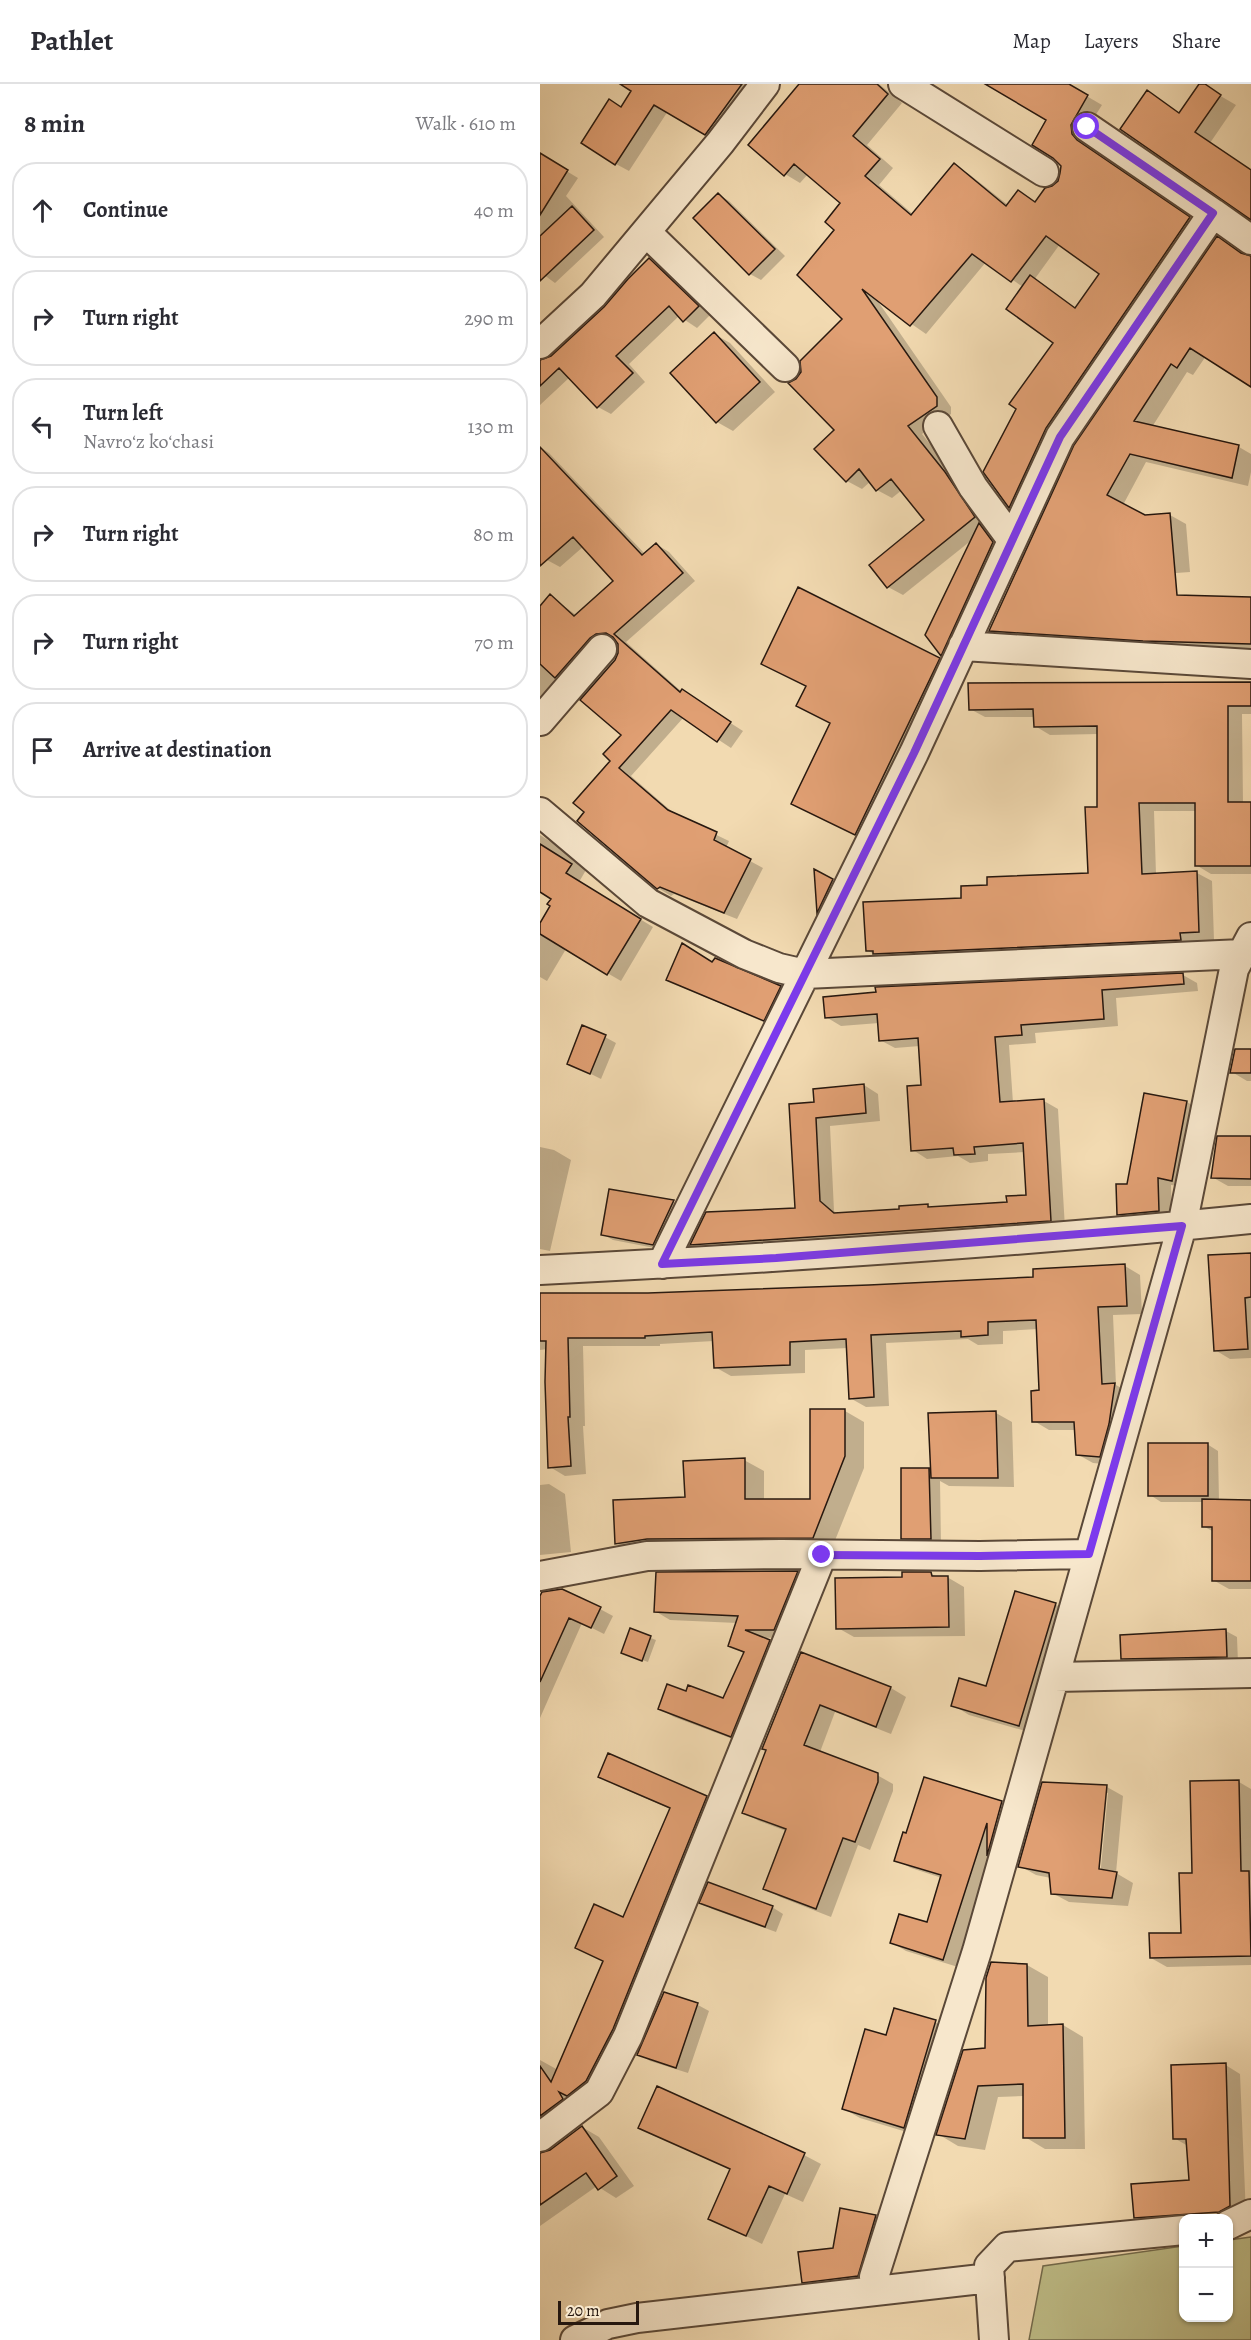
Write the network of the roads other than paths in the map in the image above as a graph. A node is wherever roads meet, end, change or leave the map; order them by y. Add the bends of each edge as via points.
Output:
1 (765, 84) edge
2 (903, 84) edge
3 (1087, 127) dead end
4 (1044, 172) dead end
5 (1213, 213) junction
6 (646, 232) junction
7 (1251, 240) edge
8 (543, 335) edge
9 (785, 367) dead end
10 (938, 426) dead end
11 (1012, 540) junction
12 (963, 646) junction
13 (602, 649) dead end
14 (1251, 663) edge
15 (540, 721) edge
16 (540, 812) edge
17 (1246, 945) edge
18 (805, 974) junction
19 (1251, 1219) edge
20 (1182, 1226) junction
21 (662, 1264) junction
22 (540, 1270) edge
23 (1089, 1554) junction
24 (822, 1555) junction
25 (540, 1576) edge
26 (1251, 1673) edge
27 (1055, 1677) junction
28 (540, 2137) edge
29 (1251, 2214) edge
30 (1233, 2223) edge
31 (1179, 2230) edge
32 (874, 2277) dead end
33 (990, 2278) junction
34 (575, 2340) edge
35 (994, 2340) edge

1 - 6 street
2 - 4 street
3 - 5 street
5 - 7 street
5 - 11 street via 1060,437
6 - 8 street via 593,295
6 - 9 street
10 - 11 street via 973,487
11 - 12 street
12 - 14 street
12 - 18 street
13 - 15 street
16 - 18 street via 648,903 744,954
17 - 18 street
17 - 20 street via 1234,969
18 - 21 street
19 - 20 street
20 - 21 street
20 - 23 street
21 - 22 street
23 - 24 street
23 - 27 street
24 - 25 street via 647,1556
24 - 28 street via 628,2036 599,2092
26 - 27 street
27 - 32 street via 977,1951
29 - 30 street
31 - 33 street via 1007,2247 988,2266
33 - 34 street via 638,2318 608,2324
33 - 35 street

